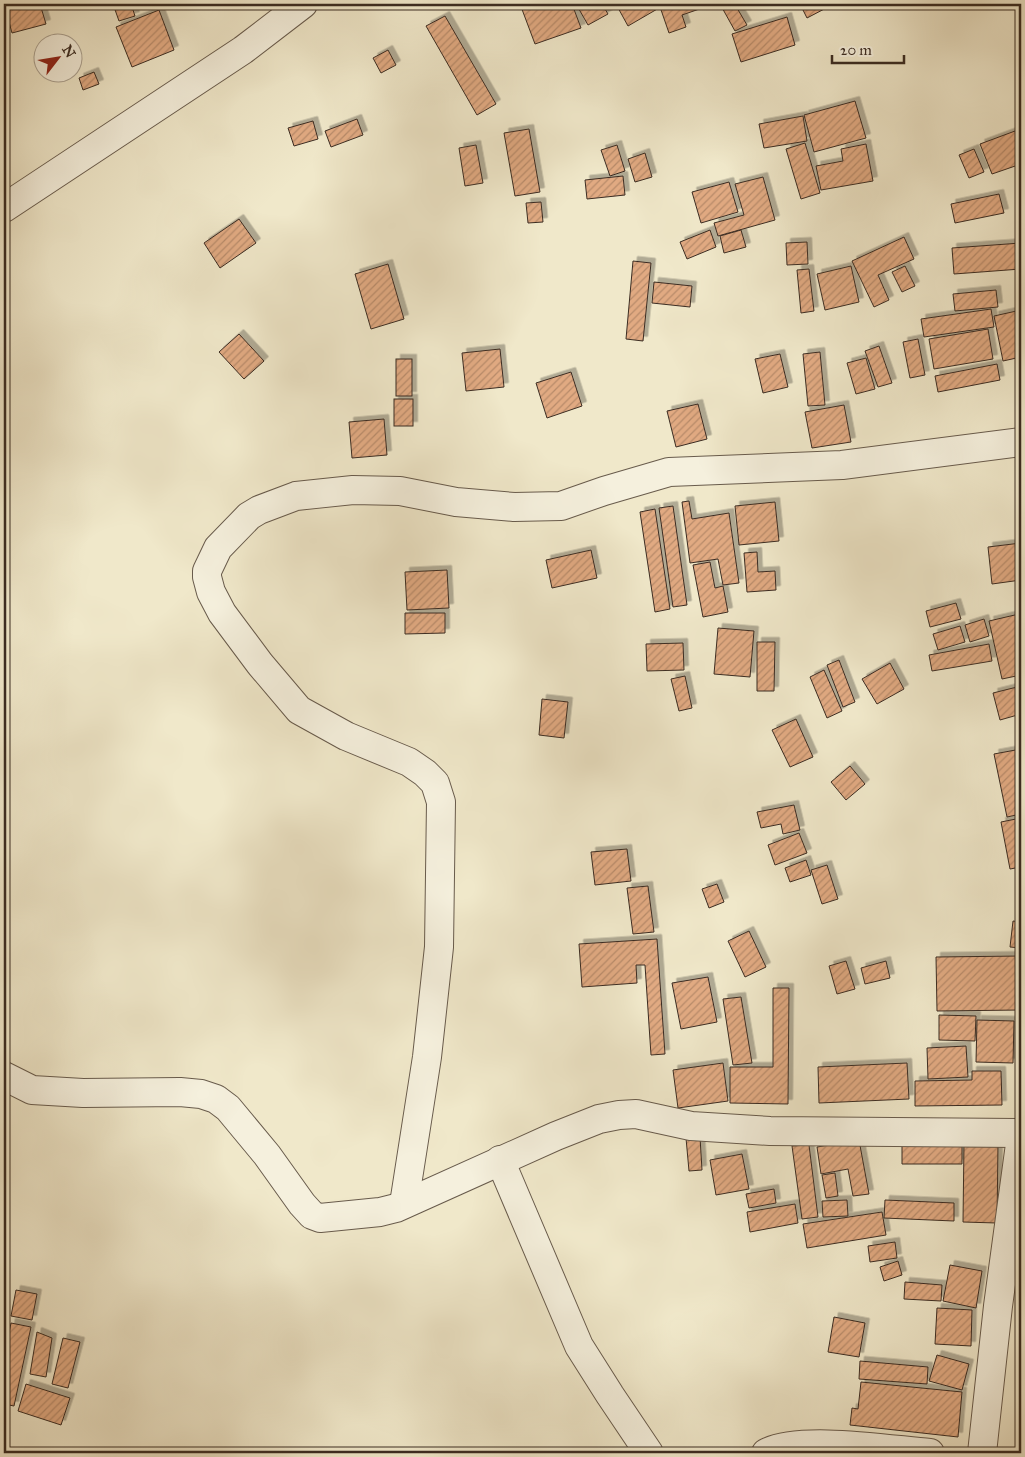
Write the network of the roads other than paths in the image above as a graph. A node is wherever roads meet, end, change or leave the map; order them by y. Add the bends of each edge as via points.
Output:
1 (303, 4) edge
2 (4, 208) edge
3 (1021, 442) edge
4 (4, 1076) edge
5 (1021, 1133) edge
6 (1021, 1137) edge
7 (500, 1160) junction
8 (404, 1204) junction
9 (649, 1453) edge
10 (766, 1453) edge
11 (930, 1453) edge
12 (982, 1453) edge

1 - 2 street via 242,50
3 - 8 street via 842,465 669,472 561,506 514,508 456,502 400,491 353,490 296,496 249,516 218,548 207,570 211,592 260,664 299,710 346,736 409,762 431,779 439,792 439,947 427,1057
4 - 8 street via 32,1090 201,1094 228,1108 312,1215 320,1218 380,1212
5 - 7 street via 770,1131 691,1126 636,1114 599,1119
6 - 12 street
7 - 8 street
7 - 9 street via 579,1346
10 - 11 street via 779,1448 821,1444

